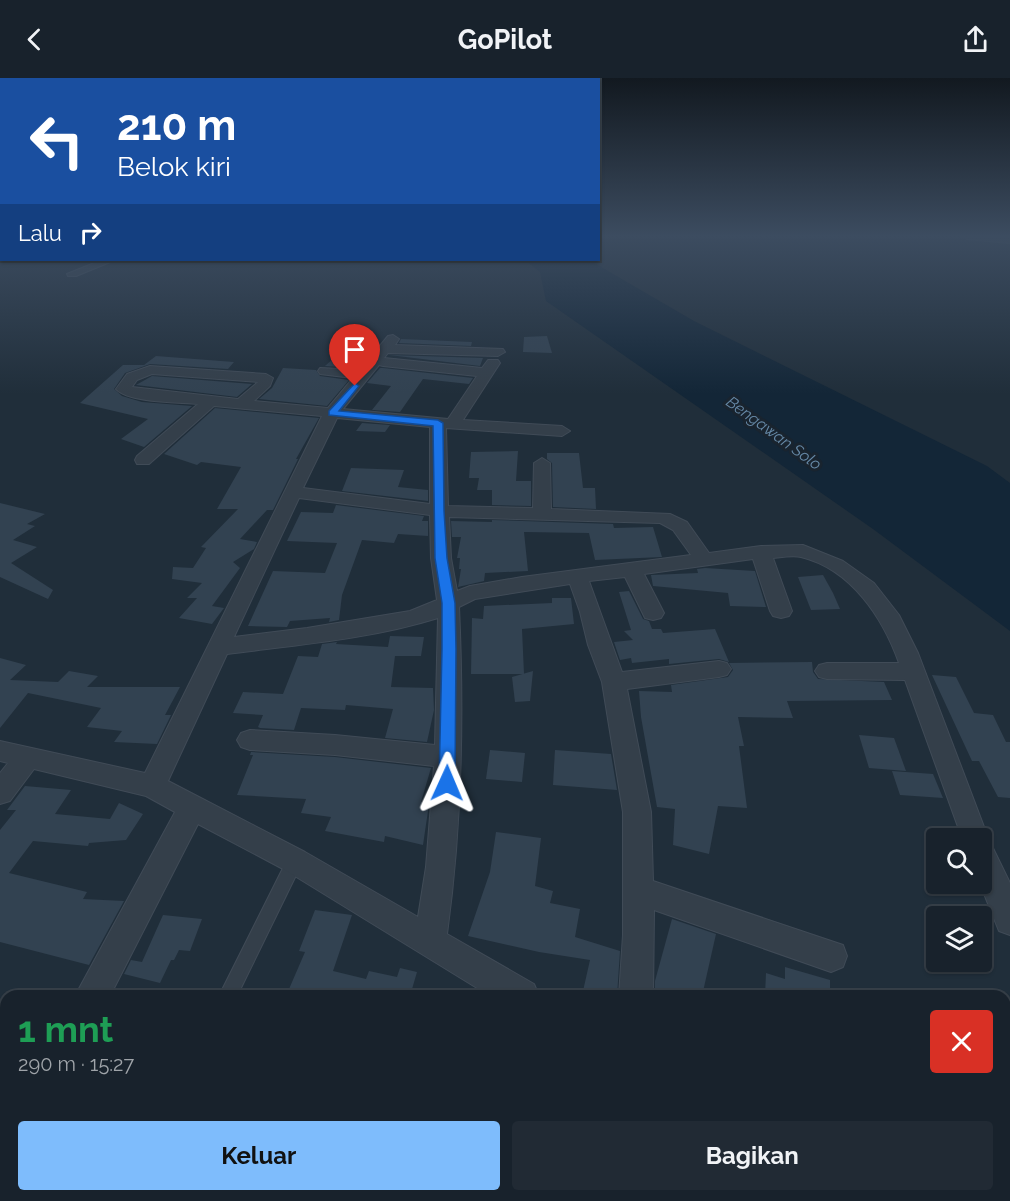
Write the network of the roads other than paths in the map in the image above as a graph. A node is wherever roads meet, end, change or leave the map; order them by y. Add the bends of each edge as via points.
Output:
1 (379, 356) junction
2 (325, 371) dead end
3 (486, 373) junction
4 (211, 401) junction
5 (242, 404) junction
6 (332, 413) junction
7 (445, 424) junction
8 (562, 431) dead end
9 (143, 460) dead end
10 (542, 463) dead end
11 (292, 492) junction
12 (439, 511) junction
13 (542, 513) junction
14 (761, 552) junction
15 (704, 560) junction
16 (631, 569) junction
17 (576, 576) junction
18 (448, 603) junction
19 (781, 611) dead end
20 (653, 613) dead end
21 (218, 647) junction
22 (719, 669) dead end
23 (827, 671) dead end
24 (914, 672) junction
25 (614, 682) junction
26 (250, 740) dead end
27 (0, 751) edge
28 (28, 757) junction
29 (447, 757) junction
30 (152, 786) junction
31 (0, 793) edge
32 (192, 808) junction
33 (972, 828) edge
34 (295, 861) junction
35 (992, 877) edge
36 (639, 890) junction
37 (1010, 920) edge
38 (430, 940) junction
39 (831, 956) dead end
40 (95, 990) edge
41 (231, 990) edge
42 (512, 990) edge
43 (636, 990) edge

1 - 2 street
1 - 3 street
1 - 3 street via 498,345
1 - 6 street
3 - 7 street
4 - 5 street
4 - 5 street via 123,389 132,377 150,370 266,378
4 - 9 street
5 - 6 street
6 - 7 street
6 - 11 street
7 - 8 street
7 - 12 street
10 - 13 street
11 - 12 street
11 - 21 street
12 - 13 street
12 - 18 street
13 - 15 street via 669,519 680,526
14 - 15 street
14 - 19 street
14 - 24 street via 812,553 867,588 891,620
15 - 16 street
16 - 17 street
16 - 20 street
17 - 18 street via 470,593
17 - 25 street
18 - 21 street via 429,613 345,630
18 - 29 street
21 - 30 street
22 - 25 street
23 - 24 street
24 - 33 street
25 - 36 street via 637,812
26 - 29 street
27 - 28 street
28 - 30 street
28 - 31 street
29 - 38 street via 441,867
30 - 32 street
32 - 34 street
32 - 40 street
34 - 38 street
34 - 41 lane
35 - 37 street
36 - 39 street
36 - 43 street
38 - 42 street

